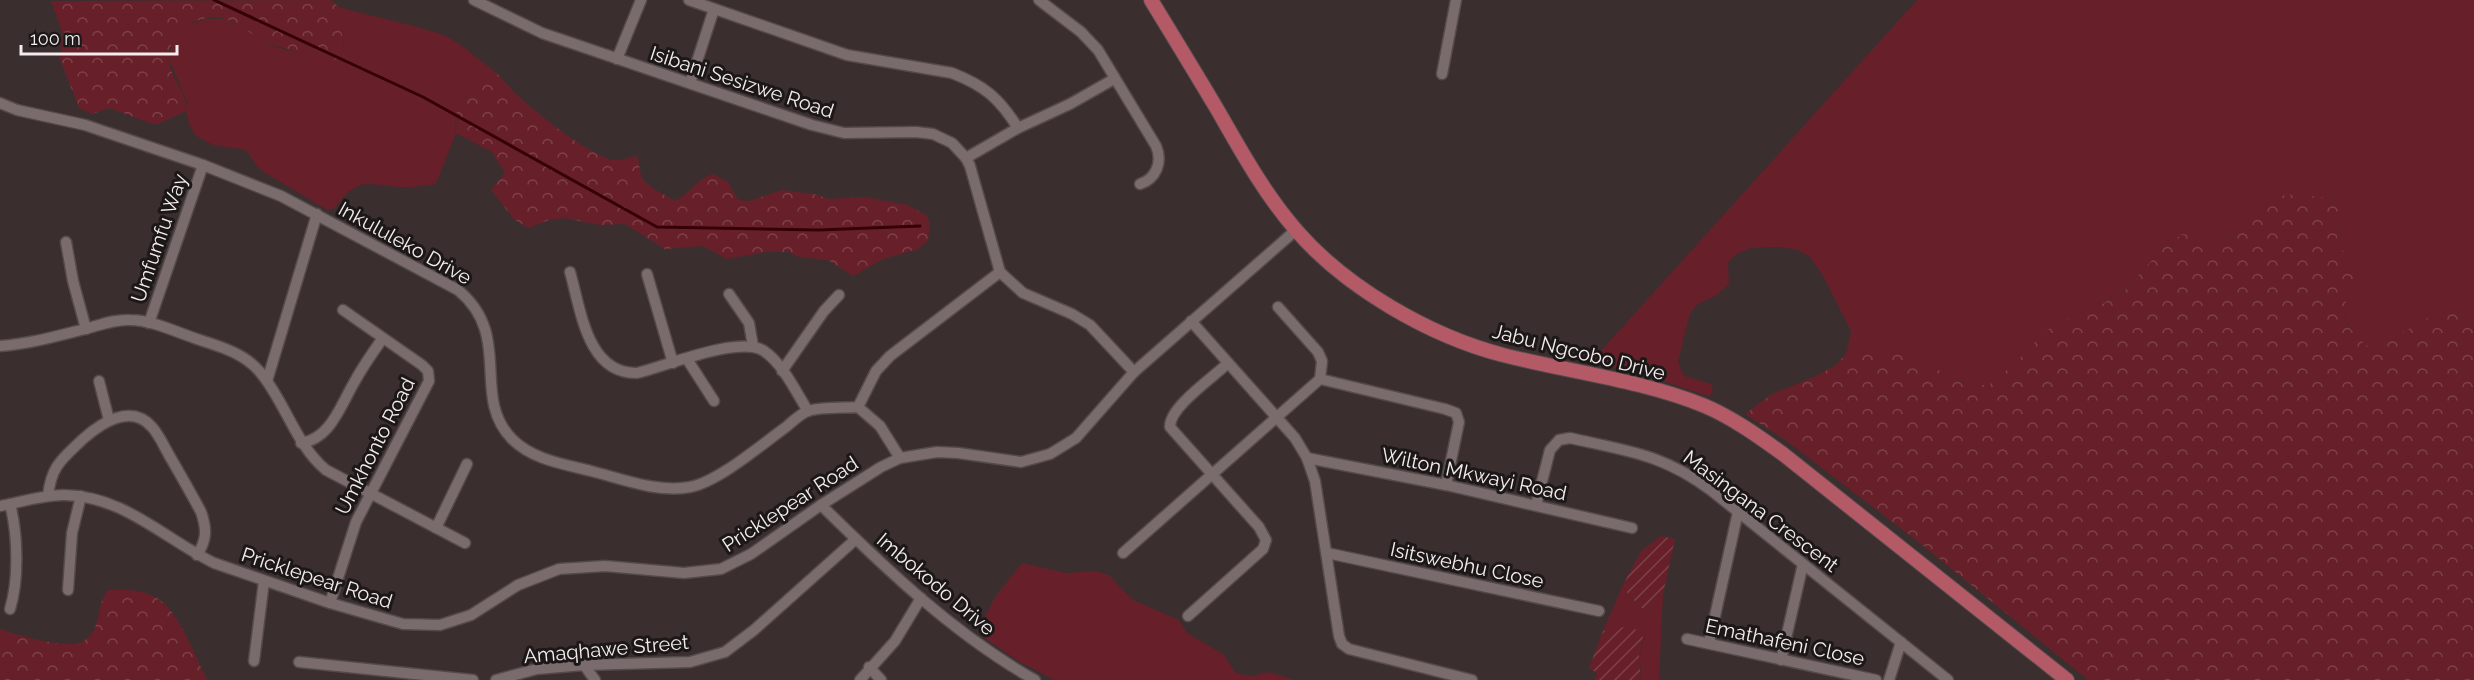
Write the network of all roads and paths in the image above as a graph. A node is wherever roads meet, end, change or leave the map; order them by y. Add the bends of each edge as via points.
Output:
1 (474, 0) edge
2 (641, 0) edge
3 (689, 0) edge
4 (1039, 0) edge
5 (1151, 0) edge
6 (1456, 0) edge
7 (492, 4) edge
8 (714, 9) junction
9 (618, 59) junction
10 (1442, 74) dead end
11 (1114, 79) junction
12 (690, 83) junction
13 (0, 103) edge
14 (1018, 128) junction
15 (966, 158) junction
16 (203, 165) junction
17 (1140, 184) dead end
18 (317, 214) junction
19 (1296, 230) junction
20 (66, 242) dead end
21 (570, 272) dead end
22 (1000, 272) junction
23 (647, 274) dead end
24 (729, 294) dead end
25 (839, 295) dead end
26 (1278, 307) dead end
27 (342, 310) dead end
28 (1191, 321) junction
29 (149, 323) junction
30 (86, 329) junction
31 (383, 338) junction
32 (0, 346) edge
33 (753, 346) junction
34 (687, 359) junction
35 (673, 363) junction
36 (1228, 363) junction
37 (782, 371) junction
38 (1134, 372) junction
39 (1320, 380) junction
40 (99, 381) dead end
41 (267, 381) junction
42 (714, 401) dead end
43 (858, 407) junction
44 (808, 411) junction
45 (1277, 417) junction
46 (109, 420) junction
47 (302, 443) junction
48 (900, 458) junction
49 (1307, 458) junction
50 (468, 464) dead end
51 (1212, 476) junction
52 (1446, 485) junction
53 (370, 495) junction
54 (48, 496) junction
55 (81, 496) junction
56 (5, 505) edge
57 (821, 505) junction
58 (1536, 505) junction
59 (1738, 512) junction
60 (436, 528) junction
61 (1632, 528) dead end
62 (856, 539) junction
63 (465, 543) dead end
64 (1327, 553) junction
65 (1124, 554) dead end
66 (197, 555) junction
67 (1803, 564) junction
68 (264, 581) junction
69 (68, 590) dead end
70 (921, 598) junction
71 (330, 603) junction
72 (10, 609) dead end
73 (1599, 611) dead end
74 (1188, 616) dead end
75 (1687, 639) dead end
76 (1901, 642) junction
77 (1709, 643) junction
78 (325, 652) dead end
79 (1781, 660) junction
80 (254, 661) dead end
81 (299, 662) dead end
82 (325, 664) junction
83 (584, 665) junction
84 (869, 667) junction
85 (473, 680) edge
86 (496, 680) edge
87 (595, 680) edge
88 (860, 680) edge
89 (881, 680) edge
90 (1035, 680) edge
91 (1472, 680) edge
92 (1876, 680) edge
93 (1889, 680) edge
94 (1948, 680) edge
95 (2067, 680) edge

1 - 7 street, Isibani Sesizwe Road
2 - 9 street
3 - 8 street
4 - 11 street via 1090,41
5 - 19 main road, Jabu Ngcobo Drive via 1249,164
6 - 10 street
7 - 9 street, Isibani Sesizwe Road via 542,33
8 - 12 street
8 - 14 street via 848,55 968,79 1003,104
9 - 12 street, Isibani Sesizwe Road
11 - 14 street
11 - 17 street via 1158,151 1155,174
12 - 15 street, Isibani Sesizwe Road via 829,130 933,134 952,143
13 - 16 street, Inkululeko Drive via 79,123
14 - 15 street
15 - 22 street
16 - 18 street, Inkululeko Drive
16 - 29 street, Umfumfu Way
18 - 41 street
18 - 44 street, Inkululeko Drive via 468,298 487,331 498,419 511,438 532,454 641,484 689,487 710,480
19 - 28 street, Pricklepear Road
19 - 95 main road, Jabu Ngcobo Drive via 1316,251 1370,293 1432,329 1502,355 1669,394 1707,407 1747,429
20 - 30 street
21 - 35 street via 590,338 604,362 628,373
22 - 38 street via 1023,294 1090,325
22 - 43 street via 890,356 876,371
23 - 35 street
24 - 33 street via 749,323
25 - 37 street
26 - 39 street via 1318,352 1322,362
27 - 31 street, Umkhonto Road
28 - 36 street
28 - 38 street, Pricklepear Road
29 - 30 street via 124,320
29 - 41 street via 239,354
30 - 32 street
31 - 47 street via 328,428 315,440
31 - 53 street, Umkhonto Road via 427,369 429,381
33 - 34 street via 736,345
33 - 37 street via 765,352
34 - 35 street
34 - 42 street
36 - 45 street
36 - 51 street via 1171,418 1173,431
37 - 44 street
38 - 48 street, Pricklepear Road via 1077,438 1050,454 1021,462 937,452
39 - 45 street
39 - 52 street via 1456,413 1459,422
40 - 46 street
41 - 47 street
43 - 44 street
43 - 48 street via 880,426
45 - 49 street
45 - 51 street
46 - 54 street via 56,466
46 - 66 street via 134,416 153,428 204,522 204,544
47 - 53 street via 326,470
48 - 57 street, Pricklepear Road
49 - 52 street, Wilton Mkwayi Road
49 - 64 street via 1320,501
50 - 60 street
51 - 65 street
51 - 74 street via 1259,527 1266,540 1263,549
52 - 58 street, Wilton Mkwayi Road
53 - 60 street
53 - 71 street, Umkhonto Road via 351,535
54 - 55 street, Pricklepear Road
54 - 56 street, Pricklepear Road
55 - 66 street, Pricklepear Road via 128,510
55 - 69 street via 72,533
56 - 72 street via 17,544 15,593
57 - 62 street, Imbokodo Drive
57 - 71 street, Pricklepear Road via 751,554 721,569 684,573 605,566 559,569 518,585 452,623 409,625
58 - 59 street, Masingana Crescent via 1550,450 1558,440 1570,438 1644,454 1674,465
58 - 61 street, Wilton Mkwayi Road
59 - 67 street, Masingana Crescent
59 - 77 street
60 - 63 street
62 - 70 street, Imbokodo Drive
62 - 83 street, Amaqhawe Street via 725,652 690,662
64 - 73 street, Isitswebhu Close
64 - 91 street via 1339,636 1345,647
66 - 68 street, Pricklepear Road
67 - 76 street, Masingana Crescent
67 - 79 street
68 - 71 street, Pricklepear Road
68 - 80 street
70 - 84 street via 895,640
70 - 90 street, Imbokodo Drive via 989,652
75 - 77 street, Emathafeni Close
76 - 93 street, Emathafeni Close
76 - 94 street, Masingana Crescent
77 - 79 street, Emathafeni Close
78 - 82 street
79 - 92 street, Emathafeni Close
81 - 82 street
82 - 85 street
83 - 86 street, Amaqhawe Street via 531,670
83 - 87 street
84 - 88 street
84 - 89 street

